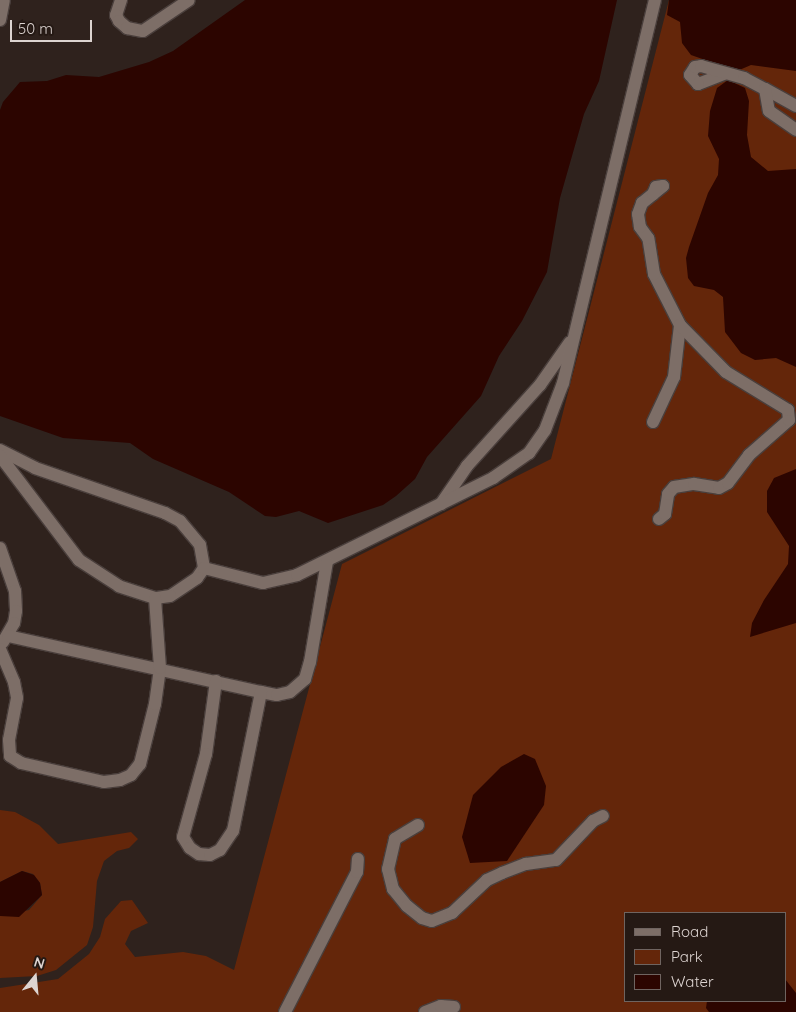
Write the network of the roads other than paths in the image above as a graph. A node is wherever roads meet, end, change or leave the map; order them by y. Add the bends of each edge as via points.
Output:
1 (4, 0) edge
2 (121, 0) edge
3 (189, 0) edge
4 (654, 0) edge
5 (0, 20) edge
6 (724, 74) dead end
7 (765, 89) junction
8 (796, 106) edge
9 (796, 130) edge
10 (653, 194) dead end
11 (680, 325) junction
12 (574, 336) junction
13 (653, 422) dead end
14 (0, 450) edge
15 (0, 456) edge
16 (440, 505) junction
17 (659, 519) dead end
18 (0, 548) edge
19 (327, 562) junction
20 (204, 568) junction
21 (154, 598) junction
22 (4, 640) edge
23 (0, 649) edge
24 (160, 668) junction
25 (216, 681) junction
26 (261, 692) junction
27 (603, 816) dead end
28 (418, 825) dead end
29 (358, 859) dead end
30 (454, 1007) dead end
31 (285, 1012) edge
32 (425, 1012) edge

1 - 5 lane
2 - 3 lane via 116,14 119,21 127,28 144,31
4 - 12 lane
6 - 7 lane via 744,78
7 - 8 lane
7 - 9 lane via 769,111
10 - 11 lane via 642,203 638,214 640,227 648,238 654,274
11 - 13 lane via 674,377
11 - 17 lane via 726,372 788,410 789,420 750,455 728,483 719,488 694,484 674,487 668,494 665,514
12 - 16 lane via 540,385 467,466
12 - 16 lane via 557,407 529,452 493,478
14 - 20 lane via 35,468 180,521 200,545
15 - 21 lane via 80,560 119,586
16 - 19 lane
18 - 22 lane via 15,591 14,623
19 - 20 lane via 281,581 263,583
19 - 26 lane via 317,629 305,679 290,692 277,695
20 - 21 lane via 197,578 170,596
21 - 24 lane
22 - 24 lane
23 - 24 lane via 14,682 16,698 9,740 10,756 21,763 104,782 126,777 140,764
24 - 25 lane
25 - 26 lane
25 - 26 lane via 207,746 183,837 199,854 210,855 220,850 233,831
27 - 28 lane via 593,821 556,860 526,864 502,872 486,880 452,913 432,921 422,918 407,906 394,888 388,869 395,839
29 - 31 lane via 357,872
30 - 32 lane via 441,1006

